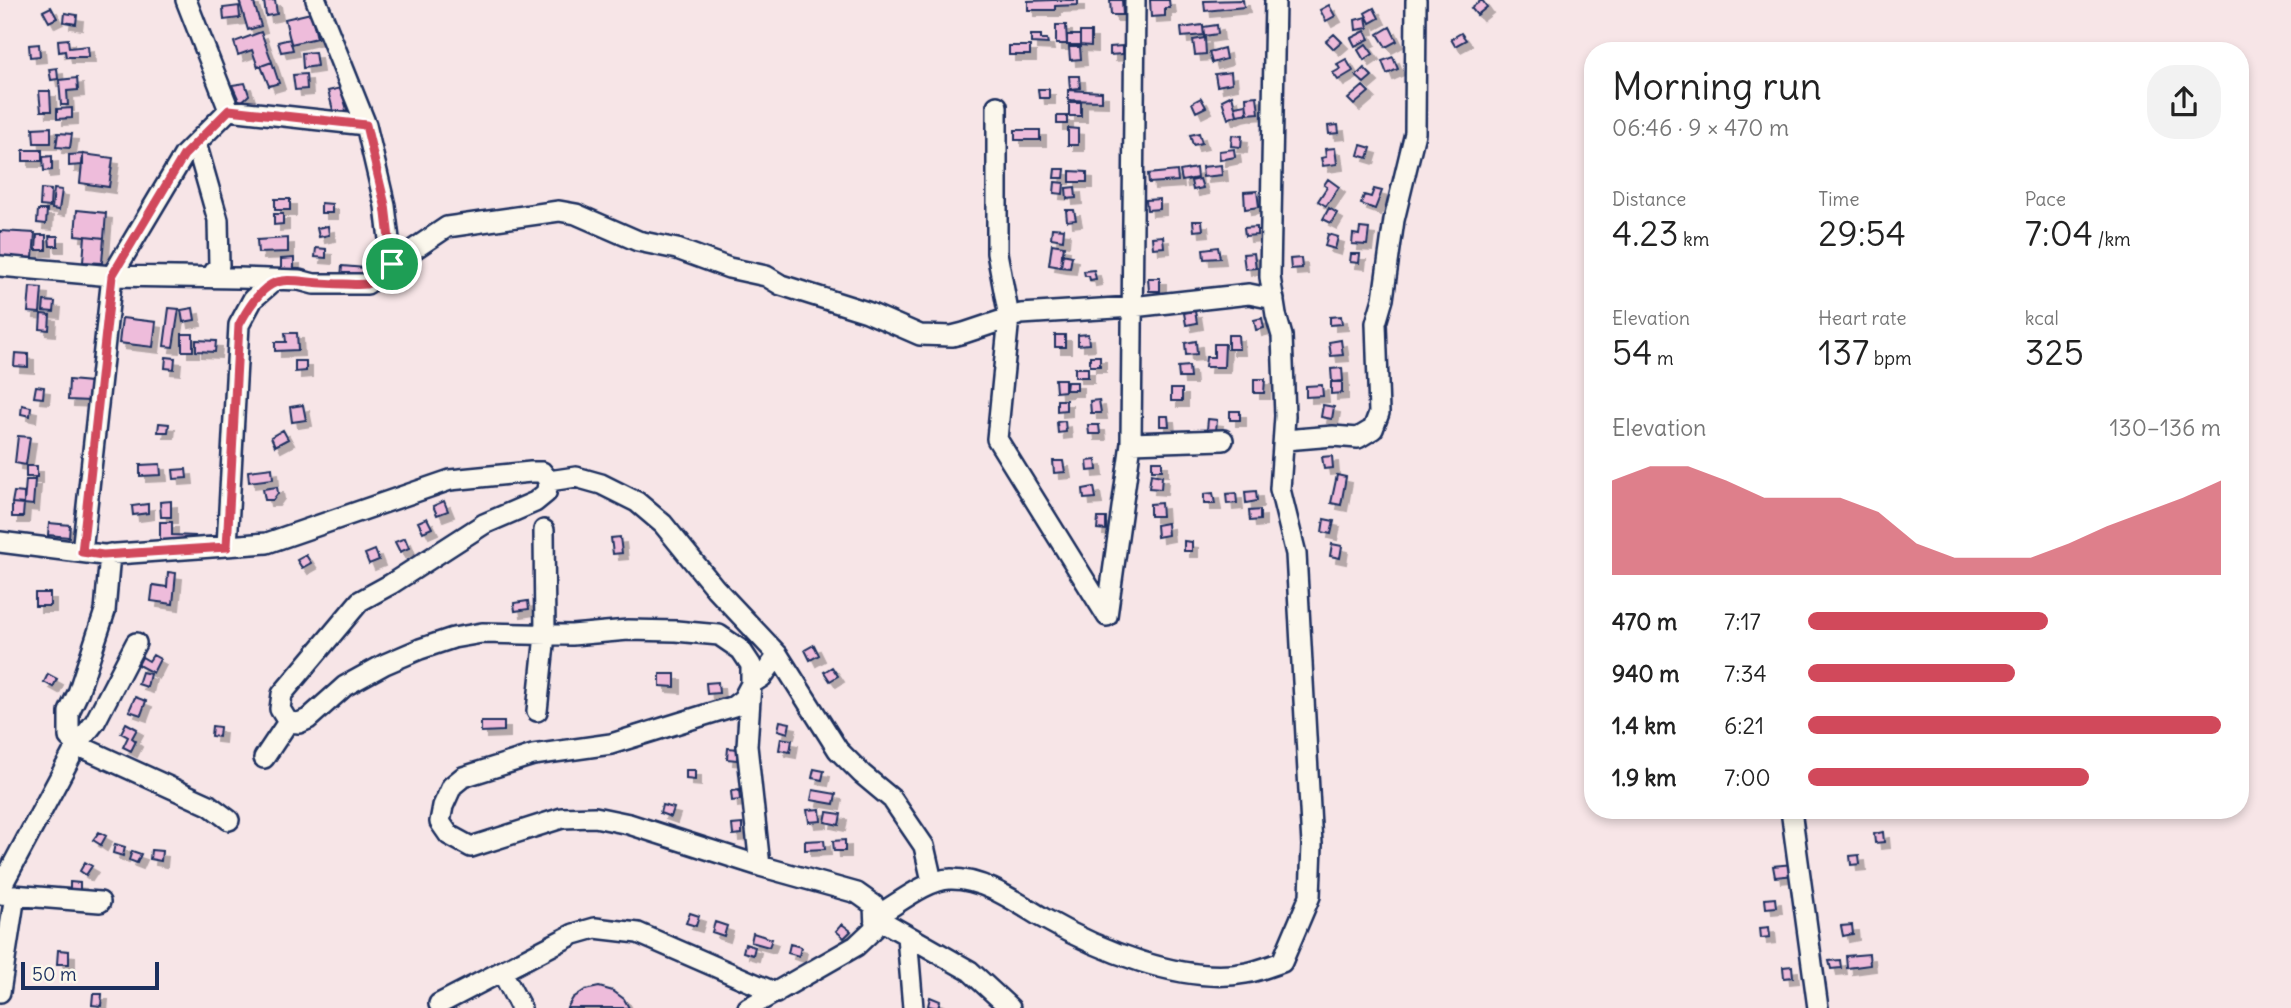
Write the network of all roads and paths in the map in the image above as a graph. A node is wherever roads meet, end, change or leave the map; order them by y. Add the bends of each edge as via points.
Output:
1 (186, 0) edge
2 (316, 0) edge
3 (1135, 0) edge
4 (1275, 0) edge
5 (1416, 0) edge
6 (997, 106) dead end
7 (229, 110) junction
8 (366, 125) junction
9 (196, 143) junction
10 (392, 264) junction
11 (0, 266) edge
12 (112, 276) junction
13 (211, 277) junction
14 (275, 280) junction
15 (1274, 299) junction
16 (1132, 306) junction
17 (1009, 317) junction
18 (1223, 440) dead end
19 (1285, 440) junction
20 (1131, 443) junction
21 (549, 481) junction
22 (544, 530) dead end
23 (0, 542) edge
24 (227, 547) junction
25 (82, 552) junction
26 (110, 554) junction
27 (545, 635) junction
28 (136, 643) dead end
29 (778, 655) junction
30 (751, 684) junction
31 (537, 711) dead end
32 (288, 722) junction
33 (77, 745) junction
34 (264, 758) dead end
35 (1792, 819) edge
36 (229, 820) dead end
37 (760, 866) junction
38 (932, 881) junction
39 (5, 893) edge
40 (100, 902) dead end
41 (875, 917) junction
42 (907, 936) junction
43 (502, 972) junction
44 (0, 992) edge
45 (776, 993) junction
46 (439, 1004) dead end
47 (521, 1008) edge
48 (748, 1008) edge
49 (913, 1008) edge
50 (1010, 1008) edge
51 (1818, 1008) edge

1 - 7 street
2 - 8 street
3 - 16 street
4 - 15 street via 1270,277
5 - 19 street via 1415,133 1376,323 1379,413 1373,429 1358,438
6 - 17 street via 997,253
7 - 8 street
7 - 9 street
8 - 10 street via 385,205
9 - 12 street via 184,155
9 - 13 street via 218,219 219,265
10 - 14 street via 367,284
10 - 17 street via 447,227 559,211 638,241 766,275 781,285 867,312 920,335 952,336
11 - 12 street
12 - 13 street
12 - 25 street
13 - 14 street
14 - 24 street via 253,299 239,325
15 - 16 street via 1249,294
15 - 19 street via 1282,336
16 - 17 street
16 - 20 street
17 - 20 street via 997,439 1107,616
18 - 20 street
19 - 38 street via 1280,489 1296,554 1312,845 1310,896 1282,962 1246,973 1206,975 1150,964 1068,932 982,885 952,878
21 - 24 street via 542,472 450,480 267,543
21 - 29 street via 576,477 637,502 663,524
21 - 32 street via 545,494 535,502 484,524 360,601 282,694 281,709
22 - 27 street
23 - 25 street
24 - 26 street
25 - 26 street
26 - 33 street via 104,611 68,721 69,737
27 - 30 street via 628,630 719,635 741,650 751,665
27 - 31 street
27 - 32 street via 482,633 420,649 345,686 308,719
28 - 33 street via 95,722
29 - 30 street
29 - 38 street via 838,750 891,799 924,846
30 - 37 street via 747,746
30 - 37 street via 734,706 611,744 533,755 463,777 452,786 440,822 449,835 471,847 562,818 595,817
32 - 34 street
33 - 36 street via 209,804
33 - 39 street
35 - 51 street
37 - 41 street via 857,893 874,905
38 - 41 street
39 - 40 street
39 - 44 street
41 - 42 street
41 - 45 street via 875,928 856,946
42 - 49 street
42 - 50 street via 970,971
43 - 45 street via 574,934 595,928 639,933
43 - 46 street
43 - 47 street
45 - 48 street

